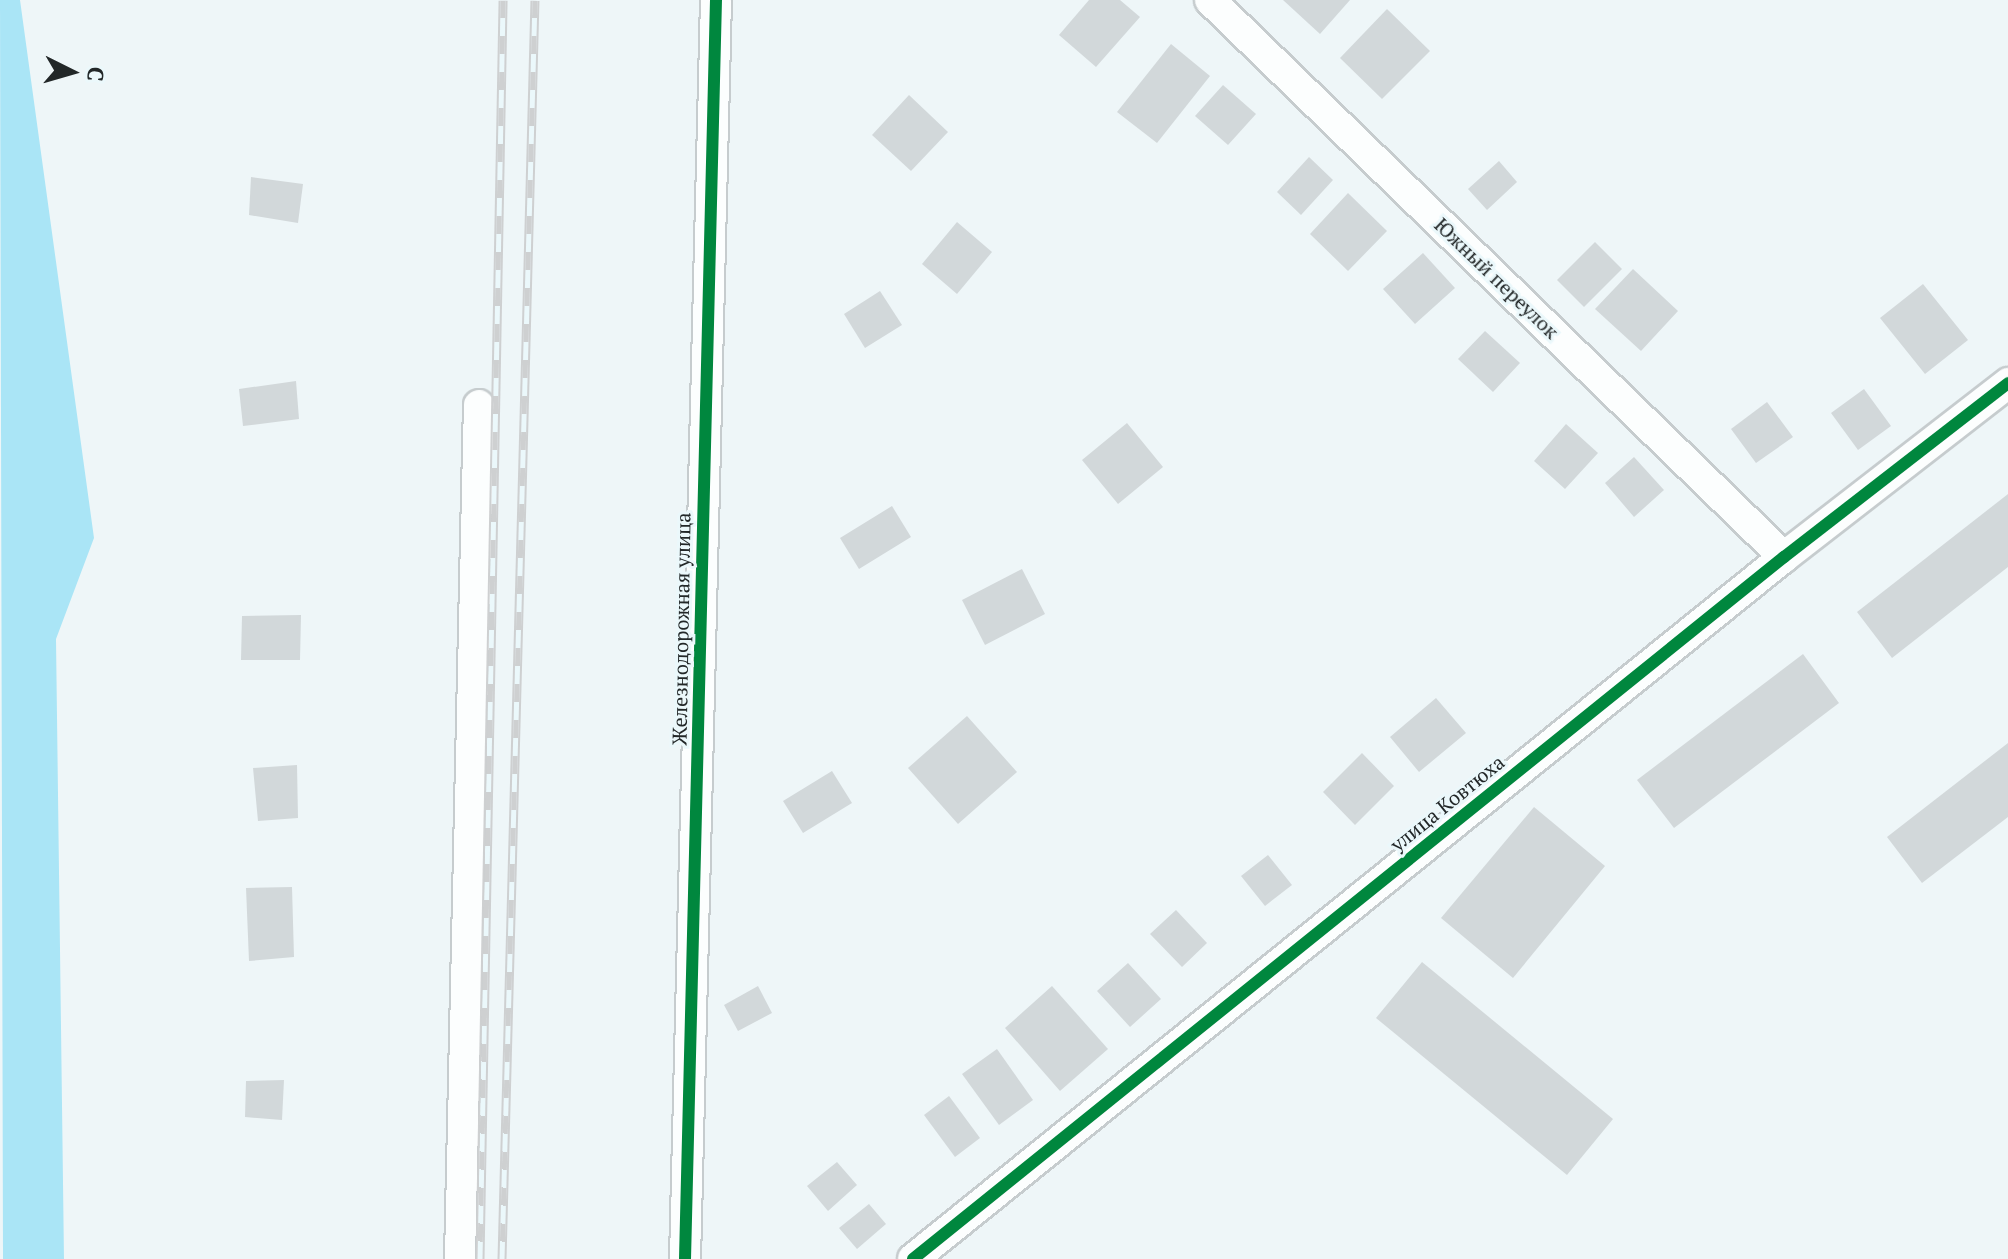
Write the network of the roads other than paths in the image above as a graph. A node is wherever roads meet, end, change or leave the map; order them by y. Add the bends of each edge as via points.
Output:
1 (716, 0) edge
2 (1210, 0) edge
3 (2008, 383) edge
4 (479, 405) dead end
5 (1784, 557) junction
6 (460, 1259) edge
7 (685, 1259) edge
8 (913, 1259) edge

1 - 7 street, Железнодорожная улица
2 - 5 street, Южный переулок
3 - 5 street, улица Ковтюха
4 - 6 street
5 - 8 street, улица Ковтюха

